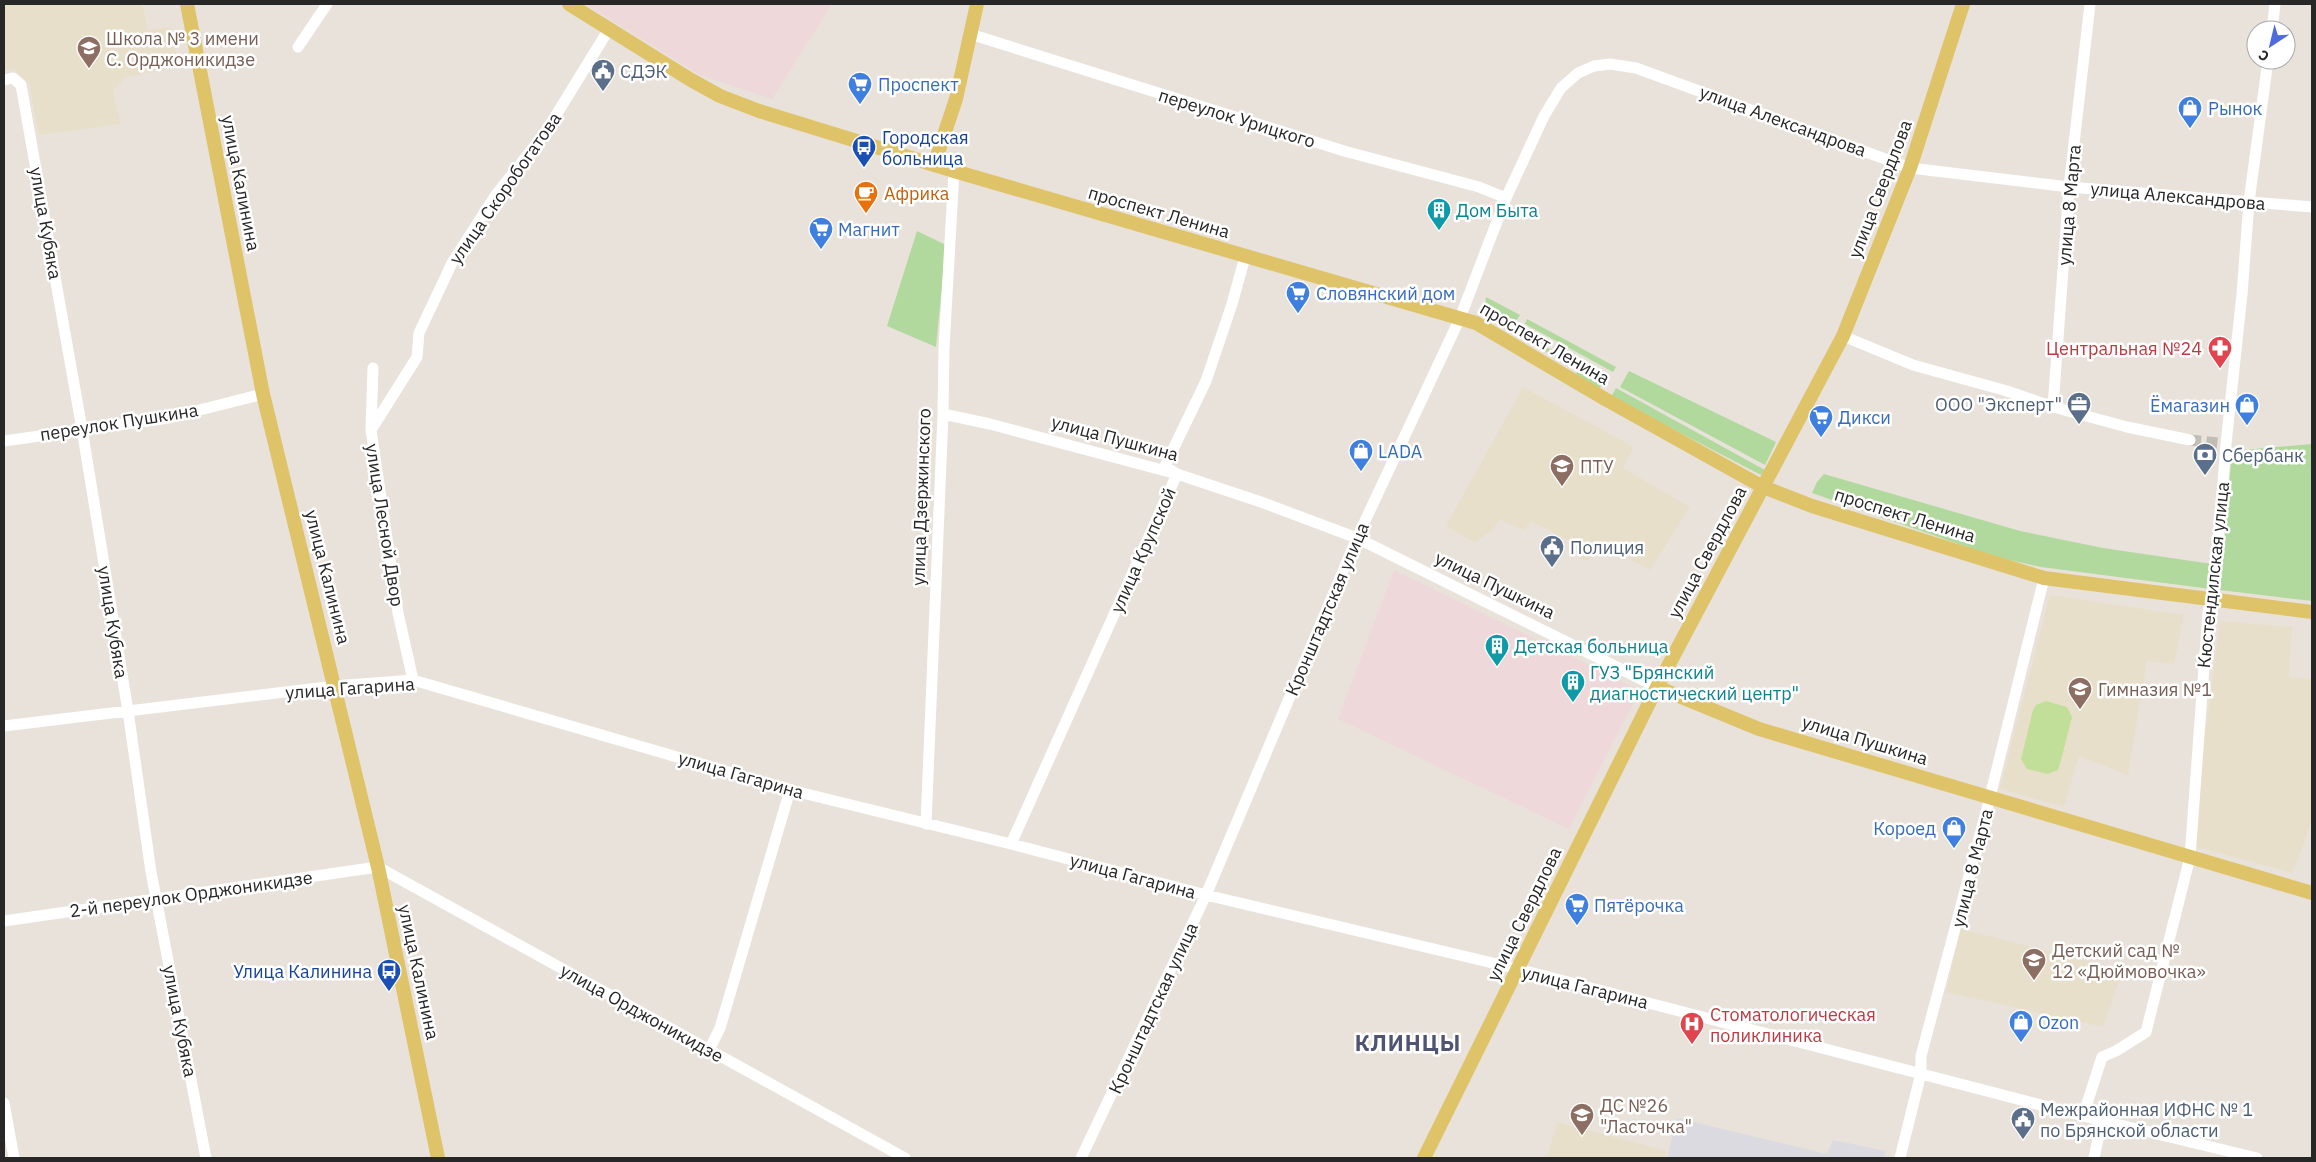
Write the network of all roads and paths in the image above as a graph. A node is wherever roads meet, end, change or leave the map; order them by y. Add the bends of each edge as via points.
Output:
1 (187, 4) edge
2 (327, 4) edge
3 (569, 4) edge
4 (977, 4) edge
5 (1963, 4) edge
6 (2090, 4) edge
7 (2276, 4) edge
8 (2274, 20) edge
9 (610, 29) junction
10 (970, 34) junction
11 (298, 47) dead end
12 (1584, 70) joint
13 (2267, 70) edge
14 (4, 80) edge
15 (934, 165) junction
16 (1910, 168) junction
17 (954, 171) junction
18 (2069, 187) junction
19 (1506, 198) junction
20 (2249, 202) junction
21 (2312, 207) edge
22 (1245, 257) junction
23 (1460, 318) junction
24 (1843, 336) junction
25 (373, 368) dead end
26 (263, 394) junction
27 (2054, 407) junction
28 (943, 414) junction
29 (82, 429) junction
30 (370, 430) junction
31 (2190, 440) tunnel mouth
32 (4, 441) edge
33 (1177, 474) junction
34 (1763, 487) junction
35 (1357, 538) junction
36 (2044, 578) junction
37 (2211, 600) junction
38 (2312, 612) edge
39 (413, 680) junction
40 (335, 686) junction
41 (1657, 687) junction
42 (128, 711) junction
43 (4, 726) edge
44 (790, 790) junction
45 (1990, 797) junction
46 (926, 824) junction
47 (1011, 844) junction
48 (2190, 857) junction
49 (378, 867) junction
50 (2312, 893) edge
51 (1206, 895) junction
52 (157, 899) junction
53 (4, 920) edge
54 (1518, 969) junction
55 (709, 1050) junction
56 (1921, 1073) junction
57 (4, 1103) edge
58 (2083, 1116) junction
59 (2102, 1121) junction
60 (14, 1158) edge
61 (206, 1158) edge
62 (438, 1158) edge
63 (905, 1158) edge
64 (1081, 1158) edge
65 (1424, 1158) edge
66 (1900, 1158) edge
67 (2094, 1158) edge
68 (2257, 1158) edge

1 - 26 main road, улица Калинина
2 - 11 street
3 - 9 main road, проспект Ленина
4 - 10 main road
5 - 16 main road, улица Свердлова
6 - 18 street, улица 8 Марта
7 - 8 street
9 - 15 main road, проспект Ленина via 720,96 782,119
9 - 30 street, улица Скоробогатова via 545,133 495,196 452,263 419,333 417,357
10 - 15 main road via 956,99
10 - 19 street, переулок Урицкого via 1344,151 1479,187
12 - 16 street, улица Александрова via 1610,64 1636,68
12 - 19 street, Кронштадтская улица via 1570,78 1553,100
13 - 20 street, Кюстендилская улица
14 - 29 street, улица Кубяка via 13,78 21,85
15 - 17 main road, проспект Ленина
16 - 18 street, улица Александрова
16 - 24 main road, улица Свердлова
17 - 22 main road, проспект Ленина
17 - 28 street, улица Дзержинского
18 - 20 street, улица Александрова
18 - 27 street, улица 8 Марта
19 - 23 street, Кронштадтская улица
20 - 21 street, улица Александрова
20 - 37 street, Кюстендилская улица
22 - 23 main road, проспект Ленина
22 - 33 street, улица Крупской via 1206,381 1165,466
23 - 34 main road, проспект Ленина via 1483,327
23 - 35 street, Кронштадтская улица
24 - 27 street via 1913,365
24 - 34 main road, улица Свердлова
25 - 30 street, улица Лесной Двор
26 - 29 street, переулок Пушкина via 168,418
26 - 40 main road, улица Калинина
27 - 31 street
28 - 33 street, улица Пушкина
28 - 46 street, улица Дзержинского
29 - 32 street, переулок Пушкина
29 - 42 street, улица Кубяка
30 - 39 street, улица Лесной Двор via 398,613
33 - 35 street, улица Пушкина
33 - 47 street, улица Крупской
34 - 36 main road, проспект Ленина via 1812,506
34 - 41 main road, улица Свердлова
35 - 41 street, улица Пушкина
35 - 51 street, Кронштадтская улица
36 - 37 main road, проспект Ленина
36 - 45 street, улица 8 Марта
37 - 38 main road, проспект Ленина
37 - 48 street, Кюстендилская улица
39 - 40 street, улица Гагарина
39 - 44 street, улица Гагарина
40 - 42 street, улица Гагарина
40 - 49 main road, улица Калинина
41 - 45 main road, улица Пушкина via 1760,729
41 - 54 main road, улица Свердлова
42 - 43 street, улица Гагарина
42 - 52 street, улица Кубяка
44 - 46 street, улица Гагарина
44 - 55 street via 720,1028
45 - 48 main road, улица Пушкина
45 - 56 street, улица 8 Марта via 1921,1056
46 - 47 street, улица Гагарина
47 - 51 street, улица Гагарина
48 - 50 main road, улица Пушкина
48 - 58 street, Кюстендилская улица via 2146,1032 2102,1057
49 - 52 street, 2-й переулок Орджоникидзе
49 - 55 street, улица Орджоникидзе
49 - 62 main road, улица Калинина
51 - 54 street, улица Гагарина
51 - 64 street, Кронштадтская улица
52 - 53 street, 2-й переулок Орджоникидзе
52 - 61 street, улица Кубяка
54 - 56 street, улица Гагарина
54 - 65 main road, улица Свердлова
55 - 63 street, улица Орджоникидзе
56 - 58 street, улица Гагарина
56 - 66 street, улица 8 Марта
57 - 60 street
58 - 59 street, улица Гагарина
59 - 67 street
59 - 68 street, улица Гагарина

